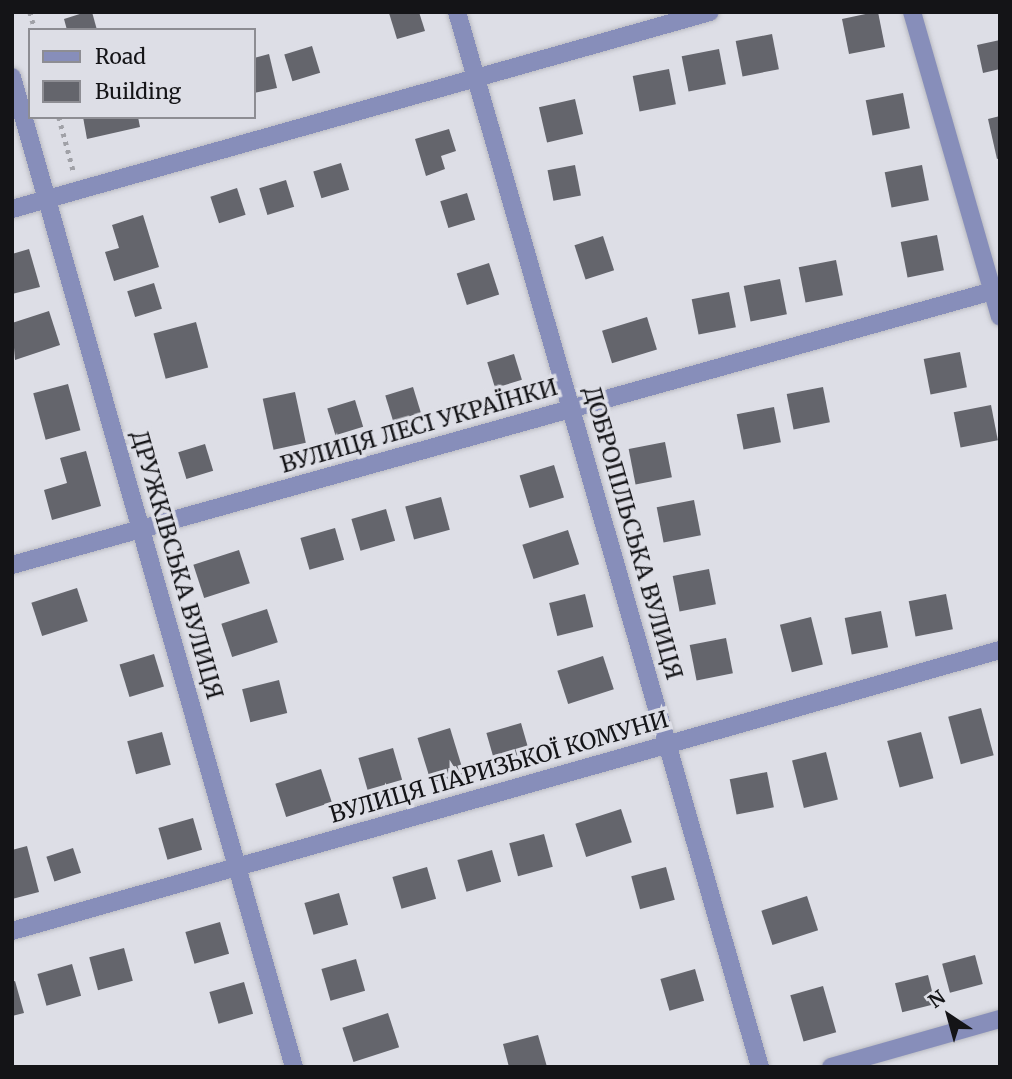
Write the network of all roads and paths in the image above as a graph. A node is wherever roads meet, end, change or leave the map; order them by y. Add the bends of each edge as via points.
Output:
1 (457, 12) edge
2 (710, 12) edge
3 (912, 12) edge
4 (12, 77) edge
5 (475, 78) junction
6 (60, 119) edge
7 (79, 190) junction
8 (46, 199) junction
9 (12, 209) edge
10 (996, 290) edge
11 (1000, 317) edge
12 (572, 409) junction
13 (142, 529) junction
14 (12, 565) edge
15 (1000, 650) edge
16 (668, 744) junction
17 (237, 867) junction
18 (12, 931) edge
19 (1000, 1019) edge
20 (293, 1067) edge
21 (760, 1067) edge
22 (831, 1067) edge

1 - 5 street, ДОБРОПІЛЬСЬКА ВУЛИЦЯ
2 - 5 street
3 - 10 street
4 - 8 street, ДРУЖКІВСЬКА ВУЛИЦЯ
5 - 7 street
5 - 12 street, ДОБРОПІЛЬСЬКА ВУЛИЦЯ
6 - 7 path
7 - 8 street
8 - 9 street
8 - 13 street, ДРУЖКІВСЬКА ВУЛИЦЯ
10 - 11 street
10 - 12 street, ВУЛИЦЯ ЛЕСІ УКРАЇНКИ
12 - 13 street, ВУЛИЦЯ ЛЕСІ УКРАЇНКИ
12 - 16 street, ДОБРОПІЛЬСЬКА ВУЛИЦЯ
13 - 14 street, ВУЛИЦЯ ЛЕСІ УКРАЇНКИ
13 - 17 street, ДРУЖКІВСЬКА ВУЛИЦЯ
15 - 16 street, ВУЛИЦЯ ПАРИЗЬКОЇ КОМУНИ
16 - 17 street, ВУЛИЦЯ ПАРИЗЬКОЇ КОМУНИ
16 - 21 street, ДОБРОПІЛЬСЬКА ВУЛИЦЯ
17 - 18 street, ВУЛИЦЯ ПАРИЗЬКОЇ КОМУНИ
17 - 20 street, ДРУЖКІВСЬКА ВУЛИЦЯ
19 - 22 street

